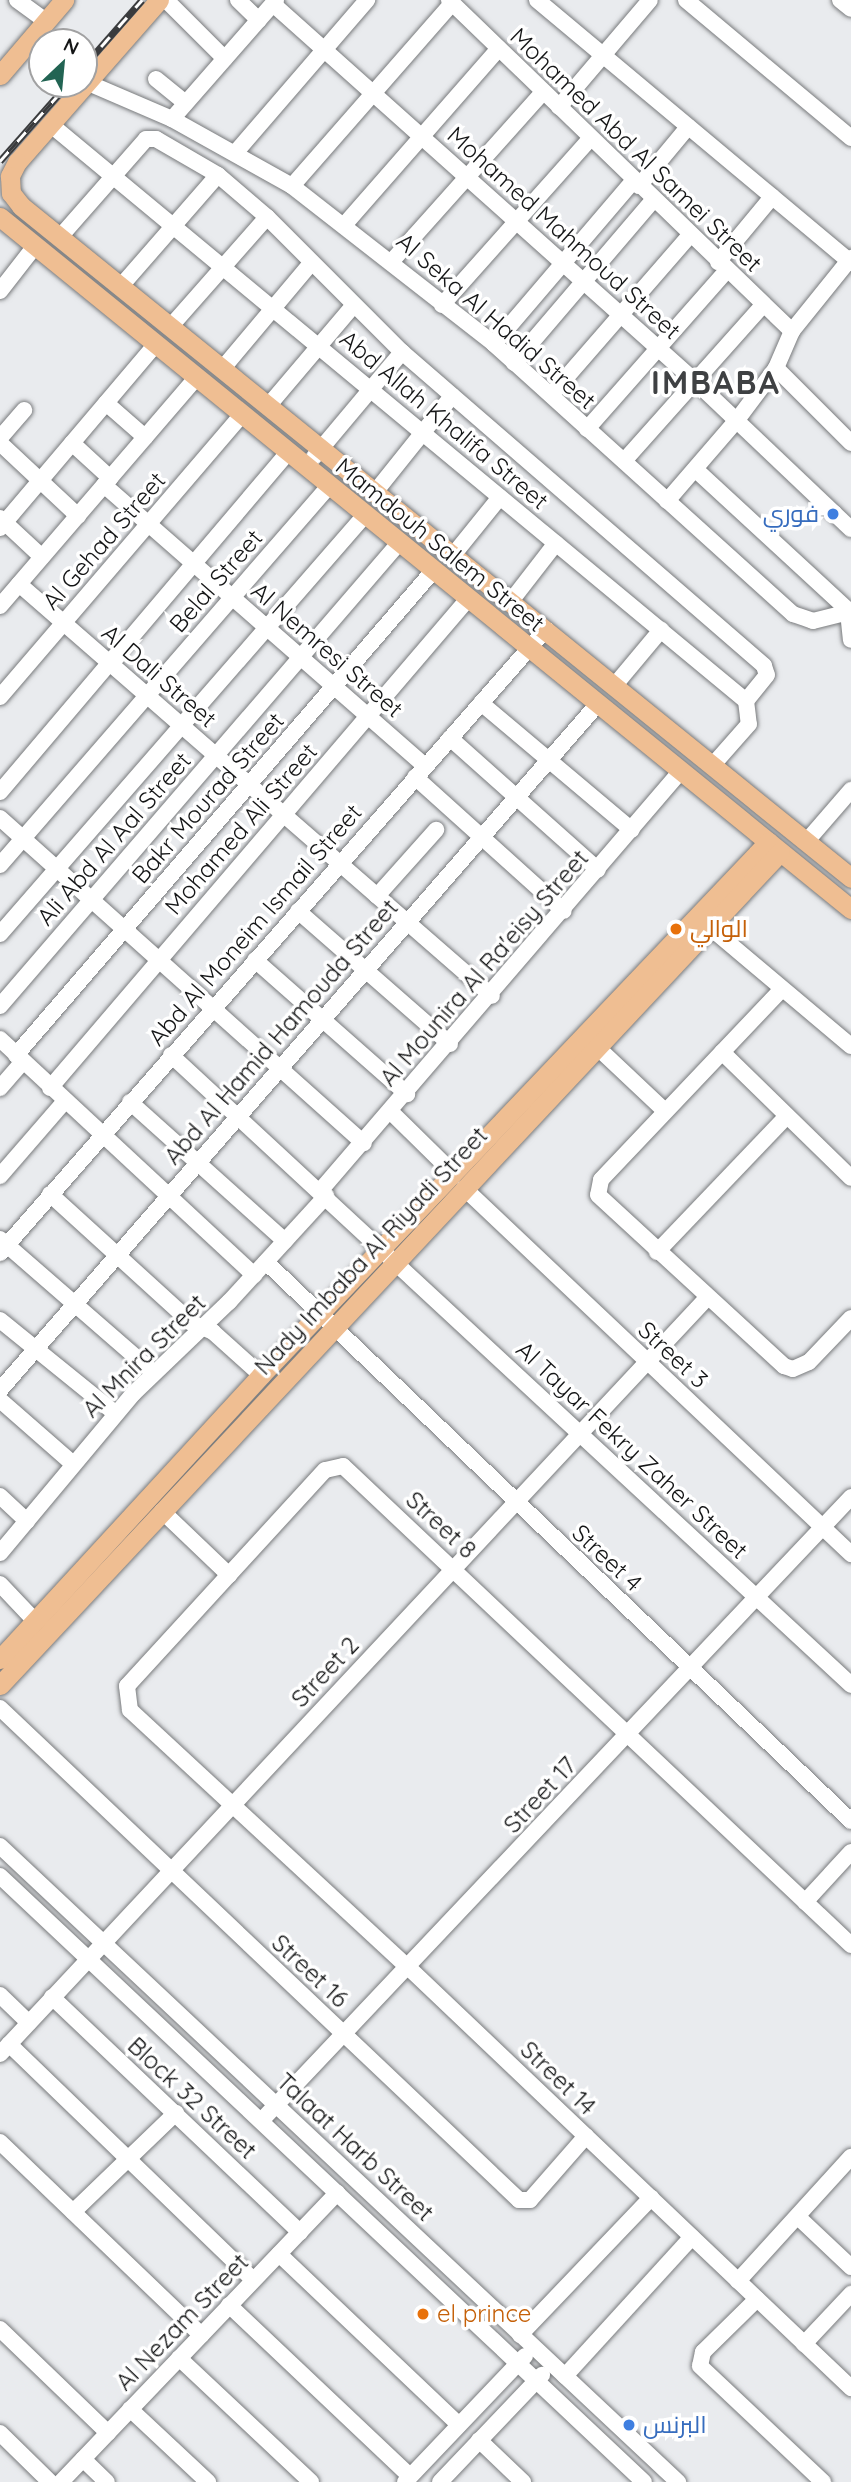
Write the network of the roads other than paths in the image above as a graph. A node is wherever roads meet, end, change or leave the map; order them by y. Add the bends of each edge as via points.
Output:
1 (17, 0) edge
2 (64, 0) edge
3 (159, 0) edge
4 (166, 0) edge
5 (238, 0) edge
6 (367, 0) edge
7 (537, 0) edge
8 (650, 0) edge
9 (686, 0) edge
10 (840, 0) edge
11 (451, 1) edge
12 (274, 2) edge
13 (851, 9) edge
14 (258, 20) junction
15 (46, 21) junction
16 (499, 48) junction
17 (324, 50) junction
18 (602, 56) junction
19 (225, 59) junction
20 (98, 69) edge
21 (0, 75) edge
22 (156, 79) dead end
23 (98, 87) edge
24 (372, 92) junction
25 (543, 92) junction
26 (72, 98) edge
27 (186, 103) junction
28 (558, 107) junction
29 (172, 119) junction
30 (50, 124) junction
31 (688, 127) junction
32 (422, 137) junction
33 (851, 138) edge
34 (590, 139) junction
35 (236, 152) junction
36 (218, 175) junction
37 (114, 176) junction
38 (467, 177) junction
39 (636, 183) junction
40 (292, 186) junction
41 (772, 197) junction
42 (653, 200) junction
43 (267, 216) junction
44 (0, 217) edge
45 (516, 221) junction
46 (346, 223) junction
47 (174, 226) junction
48 (690, 236) junction
49 (60, 237) junction
50 (35, 246) junction
51 (850, 260) edge
52 (393, 261) junction
53 (312, 262) junction
54 (563, 263) junction
55 (222, 266) junction
56 (722, 266) junction
57 (583, 281) junction
58 (121, 286) junction
59 (0, 291) edge
60 (442, 305) junction
61 (763, 305) junction
62 (354, 306) junction
63 (273, 309) junction
64 (621, 315) junction
65 (171, 327) junction
66 (792, 331) junction
67 (156, 344) junction
68 (494, 344) junction
69 (319, 346) junction
70 (659, 348) junction
71 (402, 352) junction
72 (514, 362) junction
73 (223, 368) junction
74 (776, 368) junction
75 (196, 378) junction
76 (697, 383) junction
77 (371, 390) junction
78 (452, 396) junction
79 (551, 396) junction
80 (106, 402) junction
81 (269, 405) junction
82 (24, 410) dead end
83 (242, 415) junction
84 (737, 420) junction
85 (587, 429) junction
86 (423, 433) junction
87 (145, 437) junction
88 (849, 437) edge
89 (0, 441) edge
90 (72, 443) junction
91 (322, 448) junction
92 (288, 452) junction
93 (624, 461) junction
94 (306, 467) junction
95 (695, 469) junction
96 (40, 481) junction
97 (107, 481) junction
98 (329, 486) junction
99 (376, 491) junction
100 (500, 497) junction
101 (667, 501) junction
102 (365, 515) junction
103 (78, 516) junction
104 (2, 523) edge
105 (148, 524) junction
106 (851, 529) edge
107 (399, 543) junction
108 (556, 543) junction
109 (454, 554) junction
110 (42, 557) junction
111 (194, 563) junction
112 (433, 571) junction
113 (7, 592) edge
114 (232, 597) junction
115 (468, 599) junction
116 (511, 601) junction
117 (849, 611) edge
118 (64, 623) junction
119 (267, 627) junction
120 (546, 629) junction
121 (661, 630) junction
122 (851, 640) edge
123 (528, 649) junction
124 (300, 657) junction
125 (109, 663) junction
126 (615, 685) junction
127 (334, 686) junction
128 (147, 695) junction
129 (0, 697) edge
130 (746, 701) junction
131 (481, 703) junction
132 (597, 705) junction
133 (368, 716) junction
134 (181, 726) junction
135 (450, 737) junction
136 (216, 755) junction
137 (549, 760) junction
138 (712, 766) junction
139 (420, 772) junction
140 (680, 772) junction
141 (249, 785) junction
142 (851, 790) edge
143 (0, 792) edge
144 (516, 797) junction
145 (284, 814) junction
146 (0, 818) edge
147 (436, 830) dead end
148 (632, 830) junction
149 (481, 837) junction
150 (23, 838) junction
151 (806, 842) junction
152 (774, 847) junction
153 (340, 863) junction
154 (0, 865) edge
155 (57, 868) junction
156 (598, 870) junction
157 (851, 878) edge
158 (377, 896) junction
159 (92, 899) junction
160 (851, 909) edge
161 (298, 911) junction
162 (564, 911) junction
163 (407, 922) junction
164 (703, 922) junction
165 (125, 929) junction
166 (0, 934) edge
167 (159, 960) junction
168 (255, 960) junction
169 (366, 970) junction
170 (782, 989) junction
171 (492, 996) junction
172 (0, 1006) edge
173 (213, 1008) junction
174 (322, 1019) junction
175 (0, 1039) edge
176 (450, 1044) junction
177 (851, 1046) edge
178 (597, 1047) junction
179 (722, 1052) junction
180 (171, 1055) junction
181 (20, 1058) junction
182 (281, 1068) junction
183 (0, 1088) edge
184 (50, 1088) junction
185 (407, 1094) junction
186 (64, 1102) junction
187 (130, 1102) junction
188 (665, 1111) junction
189 (391, 1112) junction
190 (787, 1115) junction
191 (238, 1116) junction
192 (100, 1136) junction
193 (364, 1143) junction
194 (198, 1163) junction
195 (0, 1176) edge
196 (851, 1178) edge
197 (458, 1180) junction
198 (50, 1194) junction
199 (323, 1194) junction
200 (167, 1197) junction
201 (285, 1241) junction
202 (2, 1245) edge
203 (657, 1252) junction
204 (389, 1254) junction
205 (117, 1255) junction
206 (266, 1262) junction
207 (254, 1275) junction
208 (707, 1298) junction
209 (75, 1304) junction
210 (851, 1318) edge
211 (0, 1320) edge
212 (327, 1320) junction
213 (202, 1327) junction
214 (36, 1349) junction
215 (648, 1363) junction
216 (153, 1372) junction
217 (261, 1375) junction
218 (0, 1390) edge
219 (0, 1400) edge
220 (116, 1414) junction
221 (582, 1434) junction
222 (73, 1464) junction
223 (0, 1496) edge
224 (851, 1497) edge
225 (516, 1503) junction
226 (162, 1510) junction
227 (27, 1521) junction
228 (823, 1528) junction
229 (0, 1553) edge
230 (851, 1554) edge
231 (454, 1568) junction
232 (229, 1575) junction
233 (0, 1584) edge
234 (758, 1597) junction
235 (36, 1622) junction
236 (0, 1659) edge
237 (690, 1667) junction
238 (0, 1685) edge
239 (851, 1685) edge
240 (0, 1708) edge
241 (628, 1734) junction
242 (233, 1802) junction
243 (851, 1821) edge
244 (0, 1846) edge
245 (851, 1853) edge
246 (169, 1870) junction
247 (0, 1875) edge
248 (806, 1902) junction
249 (103, 1942) junction
250 (851, 1945) edge
251 (88, 1958) junction
252 (410, 1968) junction
253 (0, 1995) edge
254 (52, 1997) junction
255 (29, 2023) junction
256 (345, 2035) junction
257 (5, 2049) edge
258 (277, 2105) junction
259 (176, 2113) junction
260 (261, 2121) junction
261 (586, 2136) junction
262 (0, 2142) edge
263 (851, 2157) edge
264 (128, 2159) junction
265 (337, 2193) junction
266 (651, 2198) junction
267 (73, 2212) junction
268 (798, 2217) junction
269 (300, 2232) junction
270 (692, 2237) junction
271 (279, 2254) junction
272 (851, 2267) edge
273 (253, 2280) junction
274 (738, 2281) junction
275 (850, 2297) edge
276 (757, 2299) junction
277 (229, 2305) junction
278 (0, 2329) edge
279 (201, 2334) junction
280 (520, 2334) junction
281 (804, 2344) junction
282 (533, 2347) junction
283 (179, 2358) junction
284 (518, 2363) junction
285 (552, 2364) junction
286 (565, 2376) junction
287 (536, 2380) junction
288 (851, 2388) edge
289 (130, 2409) junction
290 (459, 2425) junction
291 (0, 2433) edge
292 (108, 2433) junction
293 (479, 2440) junction
294 (83, 2459) junction
295 (407, 2479) edge
296 (50, 2482) edge
297 (61, 2482) edge
298 (107, 2482) edge
299 (208, 2482) edge
300 (311, 2482) edge
301 (440, 2482) edge
302 (523, 2482) edge
303 (644, 2482) edge
304 (678, 2482) edge
305 (822, 2482) edge

1 - 15 street
2 - 15 main road
3 - 20 main road
4 - 19 street
5 - 14 street
6 - 17 street
7 - 18 street
8 - 18 street
9 - 33 street
10 - 13 street
11 - 16 street, Mohamed Abd Al Samei Street
11 - 24 street
12 - 14 street
12 - 17 street, Mohamed Mahmoud Street
14 - 19 street
15 - 21 main road
16 - 25 street, Mohamed Abd Al Samei Street
16 - 32 street
17 - 24 street, Mohamed Mahmoud Street
17 - 35 street
18 - 28 street
18 - 31 street
19 - 27 street
22 - 27 street
23 - 29 street, Al Seka Al Hadid Street
24 - 32 street, Mohamed Mahmoud Street
24 - 40 street
25 - 28 street, Mohamed Abd Al Samei Street
25 - 38 street
26 - 30 main road
27 - 29 street
28 - 34 street, Mohamed Abd Al Samei Street
29 - 35 street, Al Seka Al Hadid Street
30 - 37 street, Abd Allah Khalifa Street
30 - 49 main road, Mamdouh Salem Street via 10,176 12,193 21,206
31 - 39 street
31 - 41 street
32 - 38 street, Mohamed Mahmoud Street
32 - 46 street
34 - 39 street, Mohamed Abd Al Samei Street
34 - 45 street
35 - 40 street, Al Seka Al Hadid Street
36 - 37 street via 149,138
36 - 43 street
36 - 47 street
37 - 47 street, Abd Allah Khalifa Street
37 - 49 street
38 - 45 street, Mohamed Mahmoud Street
38 - 52 street
39 - 42 street, Mohamed Abd Al Samei Street
39 - 54 street
40 - 46 street, Al Seka Al Hadid Street
41 - 51 street
41 - 56 street
42 - 48 street, Mohamed Abd Al Samei Street
42 - 57 street
43 - 53 street
43 - 55 street
44 - 50 main road, Mamdouh Salem Street
45 - 54 street, Mohamed Mahmoud Street
45 - 60 street
46 - 52 street, Al Seka Al Hadid Street
47 - 55 street, Abd Allah Khalifa Street
47 - 58 street
48 - 56 street, Mohamed Abd Al Samei Street
48 - 64 street
49 - 58 main road, Mamdouh Salem Street
50 - 59 street
50 - 67 main road, Mamdouh Salem Street
51 - 66 street
52 - 60 street, Al Seka Al Hadid Street
53 - 62 street
53 - 63 street
54 - 57 street, Mohamed Mahmoud Street
54 - 68 street
55 - 63 street, Abd Allah Khalifa Street
55 - 65 street
56 - 61 street, Mohamed Abd Al Samei Street
56 - 70 street
57 - 64 street, Mohamed Mahmoud Street
57 - 72 street
58 - 65 main road, Mamdouh Salem Street
60 - 68 street, Al Seka Al Hadid Street
61 - 66 street, Mohamed Abd Al Samei Street
61 - 76 street
62 - 69 street
62 - 71 street
63 - 69 street, Abd Allah Khalifa Street
63 - 73 street
64 - 70 street, Mohamed Mahmoud Street
64 - 79 street
65 - 73 main road, Mamdouh Salem Street
66 - 74 street
67 - 75 main road, Mamdouh Salem Street
67 - 80 street
68 - 72 street, Al Seka Al Hadid Street
69 - 77 street, Abd Allah Khalifa Street
69 - 81 street
70 - 76 street, Mohamed Mahmoud Street
70 - 85 street
71 - 77 street
71 - 78 street
72 - 79 street, Al Seka Al Hadid Street
73 - 81 main road, Mamdouh Salem Street
74 - 84 street
74 - 88 street
75 - 83 main road, Mamdouh Salem Street
75 - 87 street
76 - 84 street, Mohamed Mahmoud Street
76 - 93 street
77 - 86 street, Abd Allah Khalifa Street
77 - 91 street
78 - 86 street
78 - 130 street via 764,666 767,675
79 - 85 street, Al Seka Al Hadid Street
80 - 87 street
80 - 90 street
81 - 91 main road, Mamdouh Salem Street
82 - 89 street
83 - 92 main road, Mamdouh Salem Street
83 - 105 street, Al Gehad Street
84 - 95 street
84 - 106 street, Mohamed Mahmoud Street
85 - 93 street, Al Seka Al Hadid Street
86 - 99 street
86 - 100 street, Abd Allah Khalifa Street
87 - 97 street
89 - 96 street
90 - 96 street
90 - 97 street, Al Nemresi Street
91 - 94 street
91 - 99 main road, Mamdouh Salem Street
92 - 94 main road, Mamdouh Salem Street
92 - 111 street
93 - 101 street, Al Seka Al Hadid Street
94 - 98 main road, Mamdouh Salem Street
95 - 101 street
95 - 117 street
96 - 103 street
96 - 104 street
97 - 103 street
97 - 105 street, Al Nemresi Street
98 - 102 main road, Mamdouh Salem Street
98 - 114 street, Belal Street
99 - 109 main road, Mamdouh Salem Street
100 - 108 street, Abd Allah Khalifa Street
100 - 109 street
101 - 117 street, Al Seka Al Hadid Street via 799,618 821,620
102 - 107 main road, Mamdouh Salem Street
102 - 119 street
103 - 110 street
104 - 110 street
105 - 111 street, Al Nemresi Street
105 - 118 street, Al Gehad Street
107 - 112 main road, Mamdouh Salem Street
107 - 124 street, Ali Abd Al Aal Street
108 - 116 street
108 - 121 street, Abd Allah Khalifa Street
109 - 116 main road, Mamdouh Salem Street
110 - 113 street
111 - 114 street, Al Nemresi Street
111 - 125 street
112 - 115 main road, Mamdouh Salem Street
112 - 127 street, Bakr Mourad Street
113 - 118 street, Al Dali Street
114 - 119 street, Al Nemresi Street
114 - 128 street, Belal Street
115 - 123 main road, Mamdouh Salem Street
115 - 133 street, Mohamed Ali Street
116 - 120 main road, Mamdouh Salem Street
117 - 122 street
118 - 125 street, Al Dali Street
118 - 129 street, Al Gehad Street
119 - 124 street, Al Nemresi Street
119 - 134 street
120 - 123 street, Abd Al Moneim Ismail Street
120 - 126 main road, Mamdouh Salem Street
121 - 126 street
121 - 130 street, Abd Allah Khalifa Street
123 - 131 street, Abd Al Moneim Ismail Street
123 - 132 main road, Mamdouh Salem Street
124 - 127 street, Al Nemresi Street
124 - 136 street, Ali Abd Al Aal Street
125 - 128 street, Al Dali Street
125 - 143 street
126 - 138 main road, Mamdouh Salem Street
127 - 133 street, Al Nemresi Street
127 - 141 street, Bakr Mourad Street
128 - 134 street, Al Dali Street
128 - 150 street, Belal Street
130 - 138 street via 748,724
131 - 135 street, Abd Al Moneim Ismail Street
131 - 137 street
132 - 137 street, Abd Al Hamid Hamouda Street
132 - 140 main road, Mamdouh Salem Street
133 - 139 street, Al Nemresi Street
133 - 145 street, Mohamed Ali Street
134 - 136 street, Al Dali Street
134 - 155 street
135 - 139 street, Abd Al Moneim Ismail Street
135 - 144 street
136 - 141 street, Al Dali Street
136 - 159 street, Ali Abd Al Aal Street
137 - 144 street, Abd Al Hamid Hamouda Street
137 - 148 street
138 - 151 main road, Mamdouh Salem Street
139 - 149 street, Al Nemresi Street
139 - 153 street, Abd Al Moneim Ismail Street
140 - 148 street, Al Mounira Al Ra'eisy Street
140 - 152 main road, Mamdouh Salem Street
141 - 145 street, Al Dali Street
141 - 165 street, Bakr Mourad Street
142 - 151 street
144 - 149 street, Abd Al Hamid Hamouda Street
144 - 156 street
145 - 153 street, Al Dali Street
145 - 167 street, Mohamed Ali Street
146 - 150 street
147 - 158 street
148 - 156 street, Al Mounira Al Ra'eisy Street
149 - 162 street, Al Nemresi Street
149 - 163 street, Abd Al Hamid Hamouda Street
150 - 154 street, Belal Street
150 - 155 street
151 - 157 main road, Mamdouh Salem Street
152 - 160 main road, Mamdouh Salem Street
152 - 164 main road, Nady Imbaba Al Riyadi Street
153 - 158 street, Al Dali Street
153 - 161 street, Abd Al Moneim Ismail Street
155 - 159 street
155 - 166 street
156 - 162 street, Al Mounira Al Ra'eisy Street
158 - 163 street, Al Dali Street
159 - 165 street
159 - 172 street, Ali Abd Al Aal Street
161 - 168 street, Abd Al Moneim Ismail Street
161 - 169 street
162 - 171 street, Al Mounira Al Ra'eisy Street
163 - 169 street, Abd Al Hamid Hamouda Street
163 - 171 street, Al Dali Street
164 - 170 street
164 - 178 main road, Nady Imbaba Al Riyadi Street
164 - 197 main road, Nady Imbaba Al Riyadi Street
165 - 167 street
165 - 181 street, Bakr Mourad Street
167 - 173 street
167 - 184 street, Mohamed Ali Street
168 - 173 street, Abd Al Moneim Ismail Street
168 - 174 street
169 - 174 street, Abd Al Hamid Hamouda Street
169 - 176 street
170 - 177 street
170 - 179 street
171 - 176 street, Al Mounira Al Ra'eisy Street
173 - 180 street, Abd Al Moneim Ismail Street
173 - 182 street
174 - 182 street, Abd Al Hamid Hamouda Street
174 - 185 street
175 - 181 street
176 - 185 street, Al Mounira Al Ra'eisy Street
178 - 188 street
178 - 197 main road, Nady Imbaba Al Riyadi Street
179 - 188 street
179 - 190 street
180 - 187 street, Abd Al Moneim Ismail Street
180 - 191 street, Al Tayar Fekry Zaher Street
181 - 183 street, Bakr Mourad Street
181 - 184 street
182 - 191 street, Abd Al Hamid Hamouda Street
182 - 193 street
184 - 186 street
185 - 189 street, Al Mounira Al Ra'eisy Street
186 - 192 street
186 - 195 street
187 - 192 street, Abd Al Moneim Ismail Street
187 - 194 street
188 - 203 street via 598,1187 601,1201
189 - 193 street, Al Mounira Al Ra'eisy Street
189 - 197 street, Street 3
190 - 196 street
190 - 203 street
191 - 194 street, Abd Al Hamid Hamouda Street
191 - 199 street, Al Tayar Fekry Zaher Street
192 - 198 street, Abd Al Moneim Ismail Street
192 - 200 street
193 - 199 street, Al Mounira Al Ra'eisy Street
194 - 200 street, Abd Al Hamid Hamouda Street
194 - 201 street
197 - 204 main road, Nady Imbaba Al Riyadi Street
197 - 215 street, Street 3
198 - 202 street, Abd Al Moneim Ismail Street
198 - 205 street
199 - 201 street, Al Mnira Street
199 - 204 street, Al Tayar Fekry Zaher Street
200 - 205 street, Abd Al Hamid Hamouda Street
200 - 207 street
201 - 206 street, Al Mnira Street
202 - 209 street
203 - 208 street
204 - 212 main road, Nady Imbaba Al Riyadi Street
204 - 221 street, Al Tayar Fekry Zaher Street
205 - 209 street, Abd Al Hamid Hamouda Street
205 - 213 street
206 - 207 street, Al Mnira Street
206 - 212 street, Street 4
207 - 213 street, Al Mnira Street
208 - 210 street via 793,1369 809,1363
208 - 215 street, Street 2
209 - 214 street, Abd Al Hamid Hamouda Street
209 - 216 street
211 - 214 street
212 - 217 main road, Nady Imbaba Al Riyadi Street
212 - 225 street, Street 4
212 - 226 main road, Nady Imbaba Al Riyadi Street
213 - 216 street, Al Mnira Street
213 - 217 street
214 - 218 street, Abd Al Hamid Hamouda Street
214 - 220 street
215 - 221 street, Street 2
215 - 228 street, Street 3
216 - 220 street, Al Mnira Street
217 - 235 main road, Nady Imbaba Al Riyadi Street
219 - 222 street
220 - 222 street, Al Mnira Street
221 - 225 street, Street 2
221 - 234 street, Al Tayar Fekry Zaher Street
222 - 227 street, Al Mnira Street
223 - 227 street
224 - 228 street, Street 17
225 - 231 street, Street 2
225 - 237 street, Street 4
226 - 232 street
226 - 238 main road, Nady Imbaba Al Riyadi Street
227 - 229 street, Al Mnira Street
228 - 230 street, Street 3
228 - 234 street, Street 17
231 - 232 street, Street 8 via 350,1471 333,1465
231 - 241 street, Street 8
231 - 242 street, Street 2
232 - 242 street, Street 8 via 131,1679 125,1694 130,1710
233 - 235 street
234 - 237 street, Street 17
234 - 239 street, Al Tayar Fekry Zaher Street
235 - 236 main road, Nady Imbaba Al Riyadi Street
237 - 241 street, Street 17
237 - 243 street, Street 4
240 - 246 street, Street 16
241 - 248 street, Street 8
241 - 252 street, Street 17
242 - 246 street, Street 2
242 - 252 street, Street 14
244 - 249 street, Talaat Harb Street
245 - 248 street
246 - 249 street, Street 2
246 - 256 street, Street 16
247 - 251 street, Talaat Harb Street
248 - 250 street, Street 8
249 - 251 street, Street 2
249 - 258 street, Talaat Harb Street
251 - 254 street, Street 2
251 - 260 street, Talaat Harb Street
252 - 256 street, Street 17
252 - 261 street, Street 14
253 - 255 street
254 - 255 street, Street 2
254 - 259 street, Block 32 Street
255 - 257 street, Street 2
256 - 258 street, Street 17
256 - 261 street, Street 16 via 522,2202 530,2200
257 - 264 street
258 - 260 street, Street 17
258 - 280 street, Talaat Harb Street
259 - 264 street
259 - 269 street, Block 32 Street
260 - 265 street, Talaat Harb Street
261 - 266 street, Street 14
262 - 267 street
263 - 268 street
264 - 267 street
264 - 273 street
265 - 269 street, Al Nezam Street
265 - 284 street, Talaat Harb Street
266 - 270 street, Street 14
266 - 280 street
267 - 279 street
268 - 272 street
268 - 274 street
269 - 271 street, Al Nezam Street
270 - 274 street, Street 14
270 - 286 street
271 - 273 street, Al Nezam Street
271 - 290 street
273 - 277 street, Al Nezam Street
274 - 276 street, Street 14
275 - 281 street
276 - 281 street, Street 14
276 - 305 street via 703,2352 700,2366
277 - 279 street, Al Nezam Street
277 - 295 street
278 - 292 street
279 - 283 street, Al Nezam Street
280 - 282 street, Talaat Harb Street
281 - 288 street, Street 14
282 - 284 street
282 - 285 street, Talaat Harb Street
283 - 289 street, Al Nezam Street
283 - 300 street
284 - 287 street, Talaat Harb Street
284 - 290 street
285 - 286 street, Talaat Harb Street
285 - 287 street
286 - 304 street, Talaat Harb Street
287 - 293 street
287 - 303 street, Talaat Harb Street
289 - 292 street, Al Nezam Street
289 - 299 street
290 - 295 street
291 - 296 street
292 - 294 street, Al Nezam Street
293 - 301 street
293 - 302 street
294 - 297 street, Al Nezam Street
294 - 298 street

